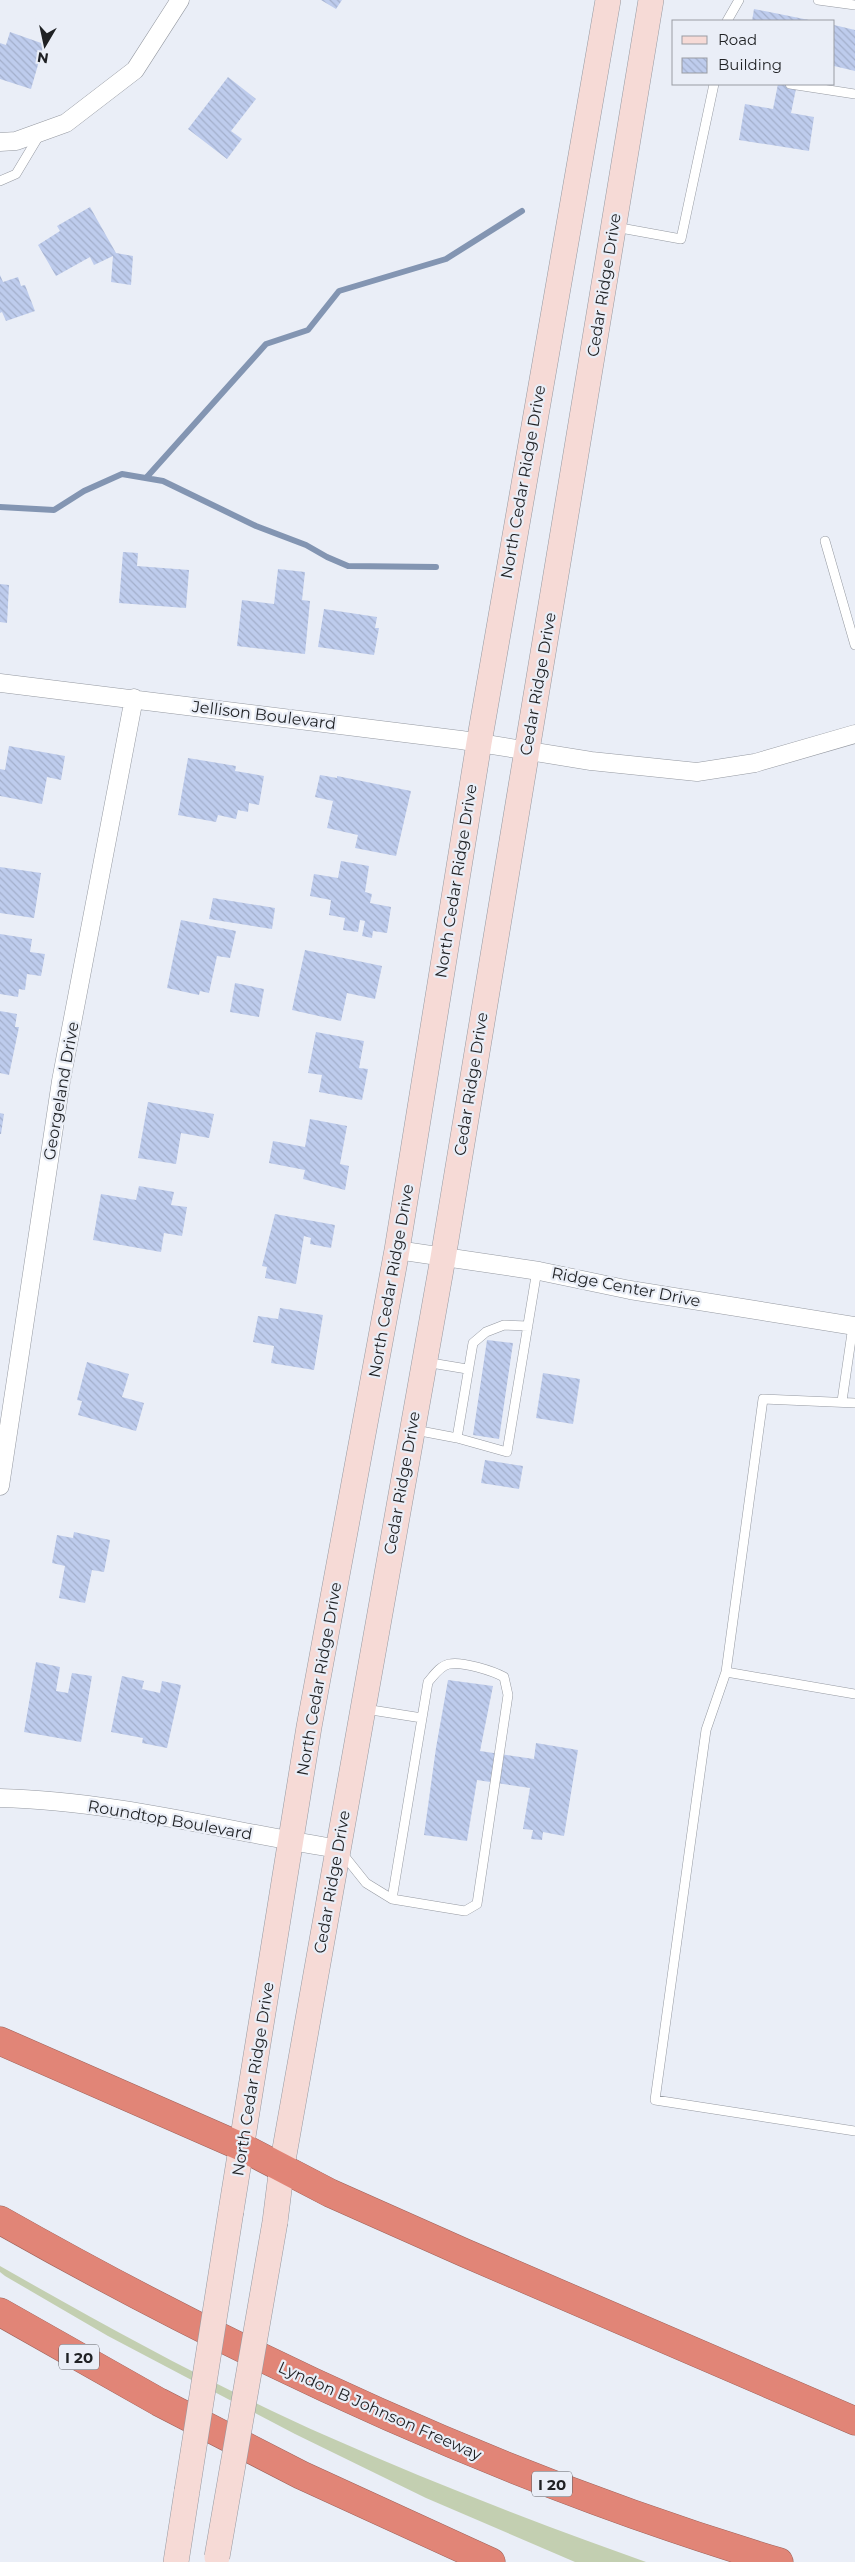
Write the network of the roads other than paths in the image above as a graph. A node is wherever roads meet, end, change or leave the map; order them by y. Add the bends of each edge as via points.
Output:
1 (180, 0) edge
2 (608, 0) edge
3 (651, 0) edge
4 (739, 0) edge
5 (818, 0) edge
6 (855, 5) edge
7 (728, 20) edge
8 (714, 85) edge
9 (796, 85) edge
10 (855, 94) edge
11 (42, 132) junction
12 (0, 142) edge
13 (0, 181) edge
14 (614, 227) junction
15 (825, 541) dead end
16 (855, 645) edge
17 (0, 683) edge
18 (134, 698) junction
19 (855, 734) edge
20 (478, 742) junction
21 (526, 752) junction
22 (397, 1250) junction
23 (443, 1258) junction
24 (537, 1270) junction
25 (528, 1326) junction
26 (854, 1326) edge
27 (424, 1361) junction
28 (467, 1369) junction
29 (842, 1401) junction
30 (855, 1403) edge
31 (412, 1430) junction
32 (457, 1438) junction
33 (0, 1486) edge
34 (726, 1672) junction
35 (855, 1694) edge
36 (362, 1708) junction
37 (422, 1718) junction
38 (0, 1798) edge
39 (292, 1842) junction
40 (339, 1849) junction
41 (392, 1899) junction
42 (0, 2041) edge
43 (855, 2131) edge
44 (242, 2147) junction
45 (282, 2166) junction
46 (0, 2220) edge
47 (0, 2312) edge
48 (855, 2421) edge
49 (178, 2553) edge
50 (217, 2560) edge
51 (491, 2562) edge
52 (778, 2562) edge

1 - 11 street via 135,70 66,123
2 - 20 main road, North Cedar Ridge Drive
3 - 14 main road, Cedar Ridge Drive
4 - 7 lane
5 - 6 lane
8 - 14 lane via 681,239
9 - 10 lane
11 - 12 street via 16,141
11 - 13 lane via 16,174
14 - 21 main road, Cedar Ridge Drive
15 - 16 lane
17 - 18 street, Jellison Boulevard
18 - 20 street, Jellison Boulevard
18 - 33 street, Georgeland Drive via 61,1081
19 - 21 street, Jellison Boulevard via 755,763 696,772
20 - 21 street, Jellison Boulevard
20 - 22 main road, North Cedar Ridge Drive
21 - 23 main road, Cedar Ridge Drive
22 - 23 street, Ridge Center Drive
22 - 39 main road, North Cedar Ridge Drive via 309,1727
23 - 24 street, Ridge Center Drive
23 - 27 main road, Cedar Ridge Drive
24 - 25 lane
24 - 26 street, Ridge Center Drive via 630,1290
25 - 28 lane via 504,1324 486,1332 473,1343
25 - 32 lane via 507,1452
26 - 29 lane
27 - 28 lane
27 - 31 main road, Cedar Ridge Drive
28 - 32 lane
29 - 30 lane
29 - 34 lane via 763,1399
31 - 32 lane
31 - 36 main road, Cedar Ridge Drive
34 - 35 lane
34 - 43 lane via 706,1730 655,2100
36 - 37 lane
36 - 40 main road, Cedar Ridge Drive
37 - 41 lane
37 - 41 lane via 428,1682 437,1670 450,1664 492,1670 504,1677 508,1695 477,1904 465,1911
38 - 39 street, Roundtop Boulevard via 139,1811
39 - 40 street, Roundtop Boulevard
39 - 44 main road, North Cedar Ridge Drive
40 - 41 lane via 366,1883
40 - 45 main road, Cedar Ridge Drive
42 - 44 highway
44 - 45 highway
44 - 49 main road, North Cedar Ridge Drive, bridge
45 - 48 highway via 330,2192 465,2253
45 - 50 main road, bridge
46 - 52 highway, Lyndon B Johnson Freeway / I 20 via 188,2323 340,2395 472,2453 622,2511
47 - 51 highway, I 20 via 159,2402 301,2476

